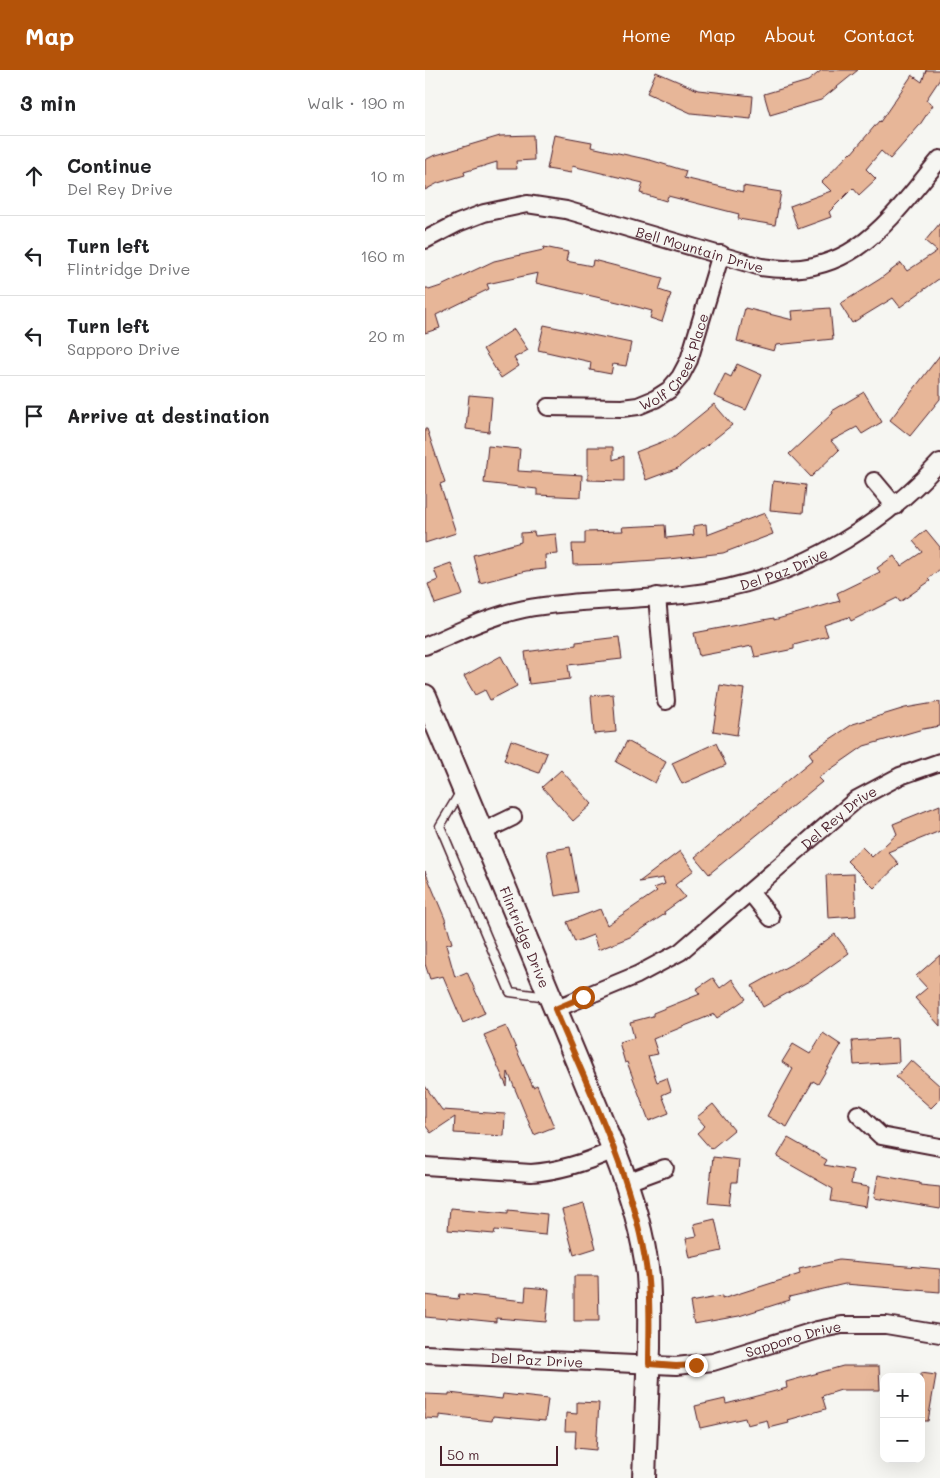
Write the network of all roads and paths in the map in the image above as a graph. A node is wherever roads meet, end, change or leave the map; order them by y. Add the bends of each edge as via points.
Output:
1 (940, 160) edge
2 (425, 240) edge
3 (721, 254) junction
4 (548, 407) dead end
5 (940, 462) edge
6 (874, 481) dead end
7 (895, 506) junction
8 (657, 596) junction
9 (425, 646) edge
10 (425, 696) edge
11 (666, 701) dead end
12 (940, 762) edge
13 (463, 788) junction
14 (513, 817) dead end
15 (482, 832) junction
16 (750, 892) junction
17 (771, 918) dead end
18 (552, 1003) junction
19 (858, 1114) dead end
20 (940, 1147) edge
21 (614, 1150) junction
22 (425, 1166) edge
23 (665, 1168) dead end
24 (627, 1182) junction
25 (940, 1334) edge
26 (425, 1354) edge
27 (649, 1364) junction
28 (644, 1478) edge

1 - 3 street, Bell Mountain Drive via 884,226 863,245 844,255 822,264 778,269
2 - 3 street, Bell Mountain Drive via 484,212 527,204 566,210
3 - 4 street, Wolf Creek Place via 689,360 669,390 647,402 622,408
5 - 7 street, Del Paz Drive
6 - 7 street
7 - 8 street, Del Paz Drive via 850,539 797,565 740,584
8 - 9 street, Del Paz Drive via 525,609 483,621
8 - 11 street
10 - 13 street, Flintridge Drive
12 - 16 street, Del Rey Drive via 900,776 857,799
13 - 15 street, Flintridge Drive
13 - 18 lane via 441,826 510,992
14 - 15 street
15 - 18 street, Flintridge Drive
16 - 17 street
16 - 18 street, Del Rey Drive via 679,952 637,975
18 - 21 street, Flintridge Drive
19 - 20 street via 881,1136
21 - 22 street via 568,1168 537,1173
21 - 24 street, Flintridge Drive
23 - 24 street
24 - 27 street, Flintridge Drive via 647,1274
25 - 27 street, Sapporo Drive via 887,1324 842,1325 713,1362 676,1366
26 - 27 street, Del Paz Drive
27 - 28 street, Flintridge Drive

